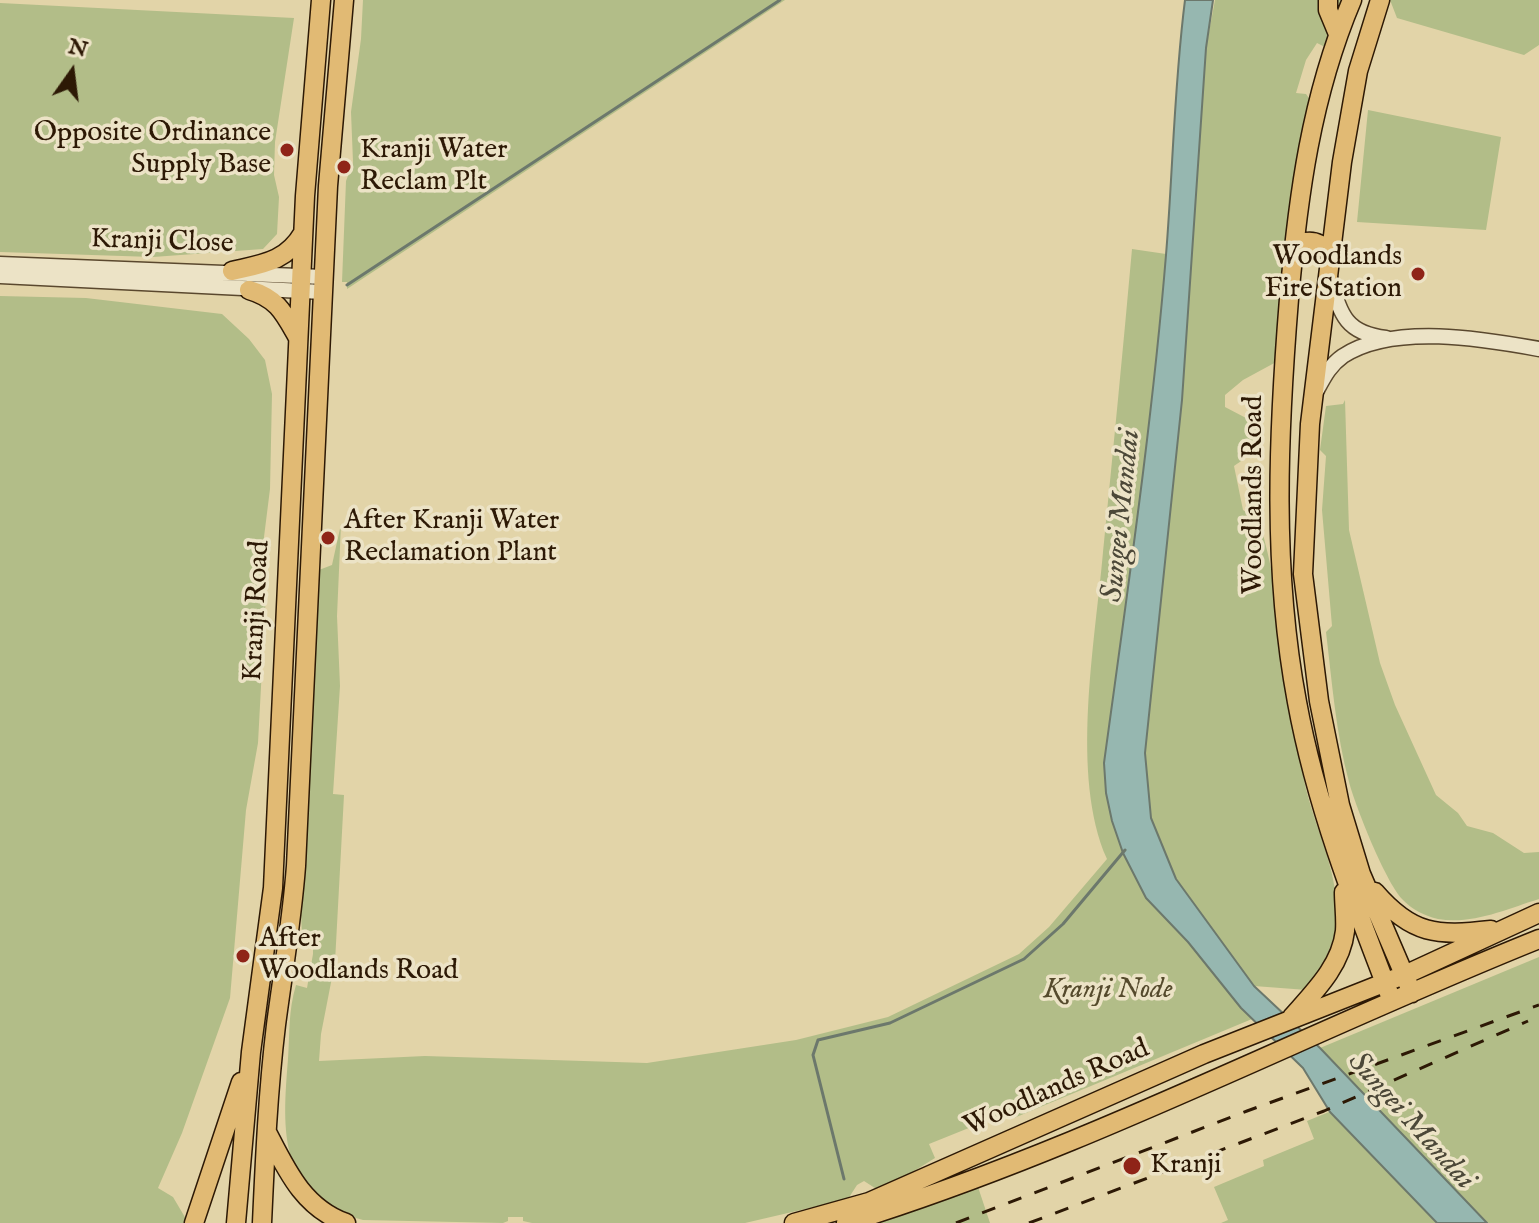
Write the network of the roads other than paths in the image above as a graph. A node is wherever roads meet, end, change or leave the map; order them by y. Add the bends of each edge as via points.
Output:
1 (321, 0) edge
2 (344, 0) edge
3 (1328, 0) edge
4 (1352, 0) edge
5 (1380, 0) edge
6 (1338, 34) junction
7 (341, 38) junction
8 (318, 42) junction
9 (303, 233) junction
10 (1293, 252) junction
11 (1333, 256) junction
12 (0, 264) edge
13 (232, 271) junction
14 (0, 276) edge
15 (1330, 278) junction
16 (301, 283) junction
17 (323, 284) junction
18 (249, 290) junction
19 (297, 336) junction
20 (1395, 339) junction
21 (1539, 349) edge
22 (1315, 394) junction
23 (1352, 876) junction
24 (1539, 913) edge
25 (1509, 929) junction
26 (1539, 939) edge
27 (1404, 975) junction
28 (1388, 992) junction
29 (1412, 993) junction
30 (1287, 1022) junction
31 (251, 1052) junction
32 (1204, 1054) junction
33 (1227, 1073) junction
34 (267, 1131) junction
35 (194, 1223) edge
36 (236, 1223) edge
37 (262, 1223) edge
38 (346, 1223) edge
39 (794, 1223) edge
40 (846, 1223) edge

1 - 8 main road, Kranji Road
2 - 7 main road, Kranji Road
3 - 6 main road
4 - 6 main road, Woodlands Road
5 - 11 main road, Woodlands Road via 1351,105
6 - 10 main road, Woodlands Road via 1305,156
7 - 8 main road
7 - 17 main road, Kranji Road
8 - 9 main road, Kranji Road
9 - 13 main road via 283,256
9 - 16 main road, Kranji Road
10 - 11 main road via 1302,243 1315,242
10 - 23 main road, Woodlands Road via 1280,424 1279,553 1297,702 1317,788
11 - 15 main road, Woodlands Road
12 - 13 street, Kranji Close
13 - 16 street, Kranji Close
14 - 18 street, Kranji Close
15 - 20 street via 1349,324 1366,336
15 - 22 main road, Woodlands Road
16 - 17 street, Kranji Close
16 - 18 street, Kranji Close
16 - 19 main road, Kranji Road
17 - 34 main road, Kranji Road via 296,866
18 - 19 main road via 267,295
19 - 31 main road, Kranji Road via 274,865
20 - 21 street via 1480,339
20 - 22 street via 1341,357
22 - 23 main road, Woodlands Road via 1303,574 1319,701
23 - 25 main road via 1416,927 1454,933
23 - 27 main road, Woodlands Road
23 - 28 main road, Woodlands Road
23 - 30 main road via 1338,958
24 - 25 main road
25 - 27 main road
26 - 29 main road
27 - 28 main road, Woodlands Road
27 - 29 main road, Woodlands Road
28 - 29 main road, Woodlands Road
28 - 30 main road, Woodlands Road
28 - 33 main road, Woodlands Road
30 - 32 main road, Woodlands Road
31 - 35 main road
31 - 36 main road, Kranji Road
32 - 33 main road via 1227,1057
32 - 39 main road, Woodlands Road via 869,1202
33 - 40 main road, Woodlands Road via 1018,1164
34 - 37 main road, Kranji Road
34 - 38 main road via 302,1194 319,1210

